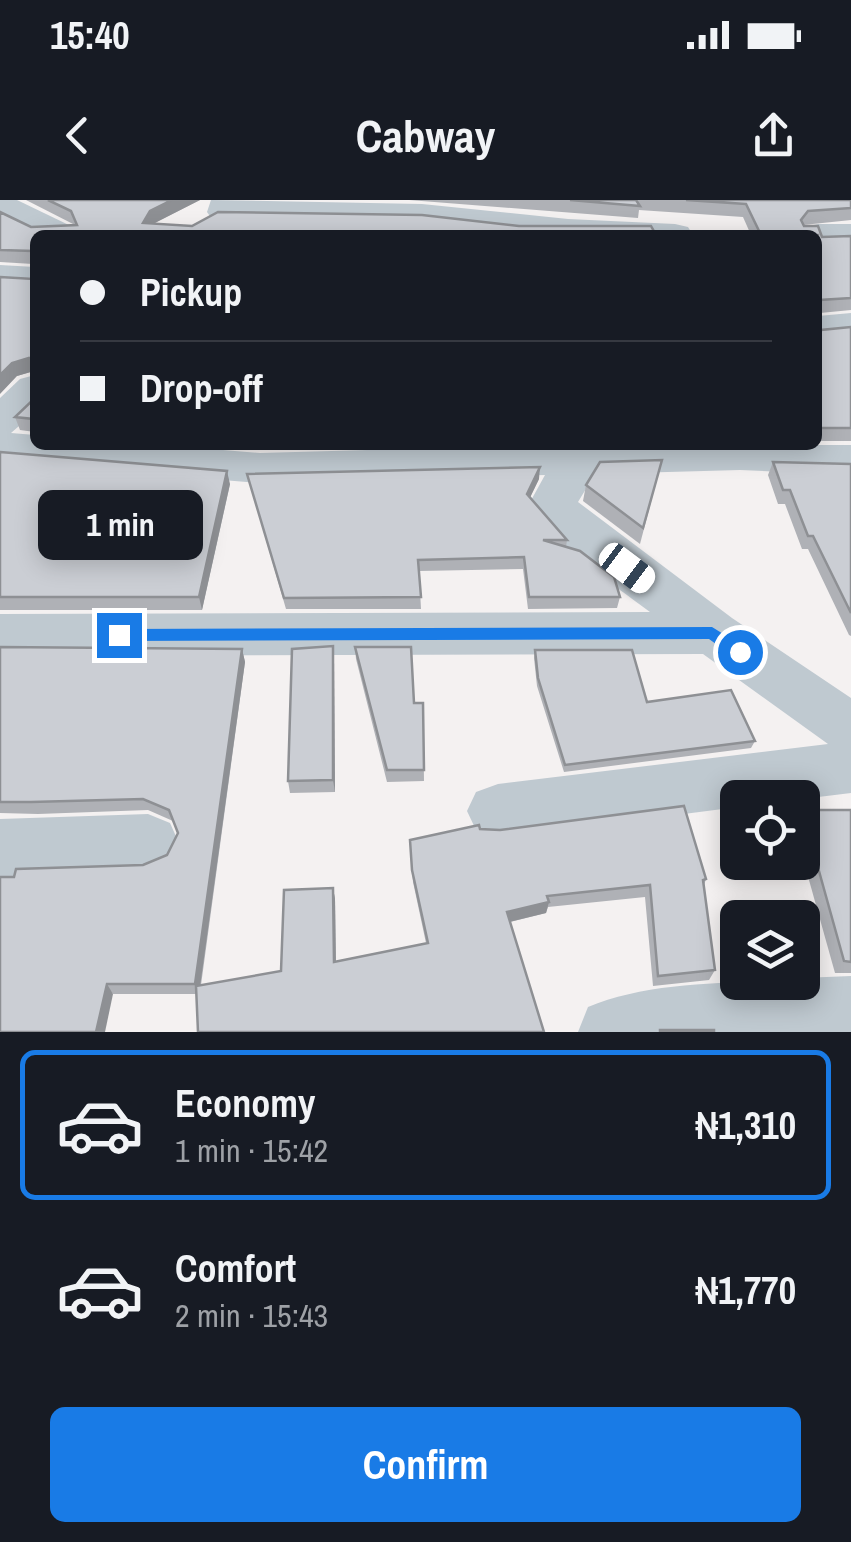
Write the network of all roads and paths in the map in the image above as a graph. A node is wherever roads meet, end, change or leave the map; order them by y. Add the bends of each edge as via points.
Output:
1 (0, 205) edge
2 (217, 207) edge
3 (482, 218) edge
4 (50, 230) edge
5 (568, 230) edge
6 (822, 235) edge
7 (851, 235) edge
8 (0, 276) edge
9 (30, 278) edge
10 (851, 325) edge
11 (822, 328) edge
12 (0, 376) edge
13 (30, 376) edge
14 (30, 393) edge
15 (0, 422) edge
16 (0, 447) edge
17 (30, 449) edge
18 (37, 450) edge
19 (585, 451) edge
20 (500, 452) edge
21 (851, 460) edge
22 (553, 504) junction
23 (712, 633) junction
24 (0, 636) edge
25 (851, 730) edge
26 (851, 767) edge
27 (498, 811) dead end
28 (148, 843) dead end
29 (0, 848) edge
30 (851, 1011) edge
31 (613, 1032) edge

1 - 4 street
2 - 3 street
3 - 5 street
6 - 7 street
8 - 9 street
10 - 11 street
12 - 13 street
14 - 15 street
16 - 17 street
18 - 20 street via 260,468
19 - 20 street
19 - 21 street
19 - 22 street
20 - 22 street
22 - 23 street
23 - 24 street
23 - 25 street
26 - 27 street
28 - 29 street
30 - 31 street

